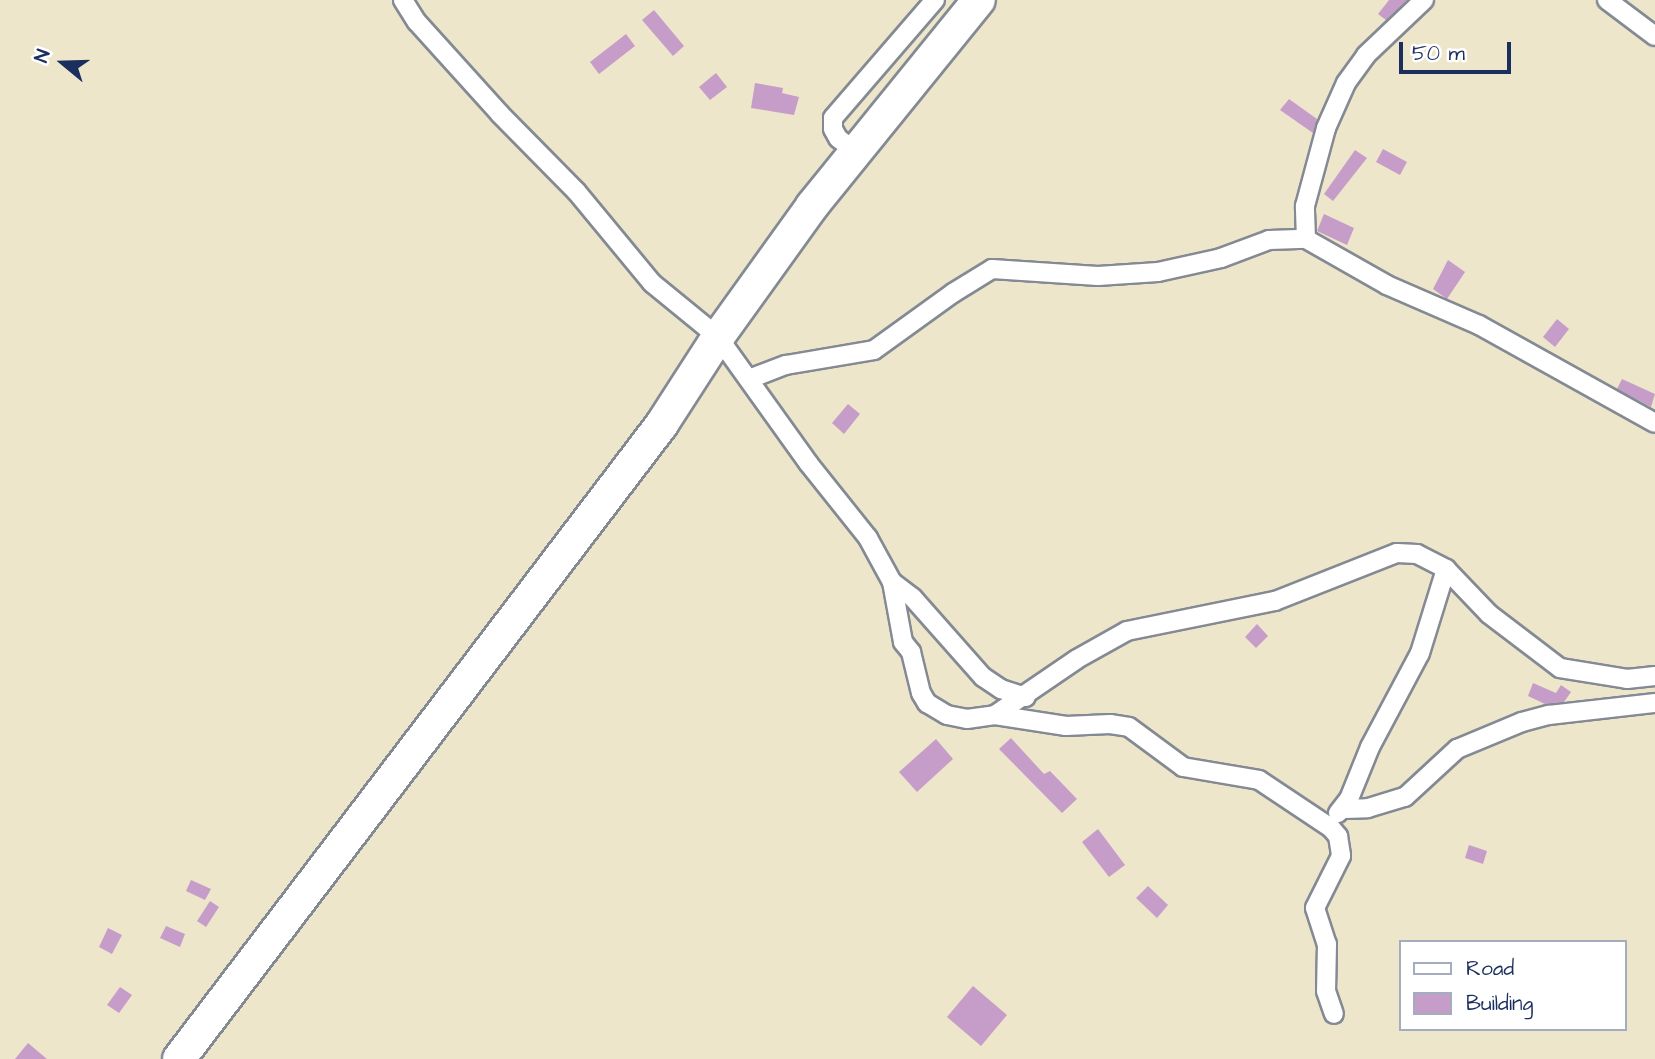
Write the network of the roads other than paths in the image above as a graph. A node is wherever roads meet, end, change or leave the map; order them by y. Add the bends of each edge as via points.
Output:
1 (403, 0) edge
2 (935, 0) edge
3 (979, 0) edge
4 (1424, 0) edge
5 (1607, 0) edge
6 (1655, 36) edge
7 (855, 151) junction
8 (1306, 239) junction
9 (718, 337) junction
10 (749, 379) junction
11 (1655, 424) edge
12 (1446, 569) junction
13 (892, 582) junction
14 (1655, 676) edge
15 (1026, 697) junction
16 (1655, 703) edge
17 (995, 715) junction
18 (1344, 809) junction
19 (1318, 818) junction
20 (1334, 1014) dead end
21 (179, 1059) edge

1 - 9 street via 417,22 576,191 652,283
2 - 7 street via 833,118 838,138
3 - 7 highway
4 - 8 street via 1366,55 1346,83 1326,128 1305,206
5 - 6 street
7 - 9 highway
8 - 10 street via 1269,240 1221,258 1158,272 1098,276 992,269 874,350 786,365
8 - 11 street via 1387,285 1479,325
9 - 10 street
9 - 21 highway via 662,424
10 - 13 street via 808,464 868,538
12 - 14 street via 1489,614 1560,668 1627,679
12 - 15 street via 1417,554 1397,554 1275,601 1127,631 1077,659
12 - 18 street via 1420,653 1370,747
13 - 15 street via 913,598 983,677
13 - 17 street via 903,642 911,652 914,676 928,703 952,718
15 - 17 street
16 - 18 street via 1521,722 1457,749 1405,797 1368,808
17 - 19 street via 1066,726 1129,727 1183,767 1259,780
18 - 19 street
19 - 20 street via 1338,836 1341,845 1341,856 1315,908 1327,944 1326,991

